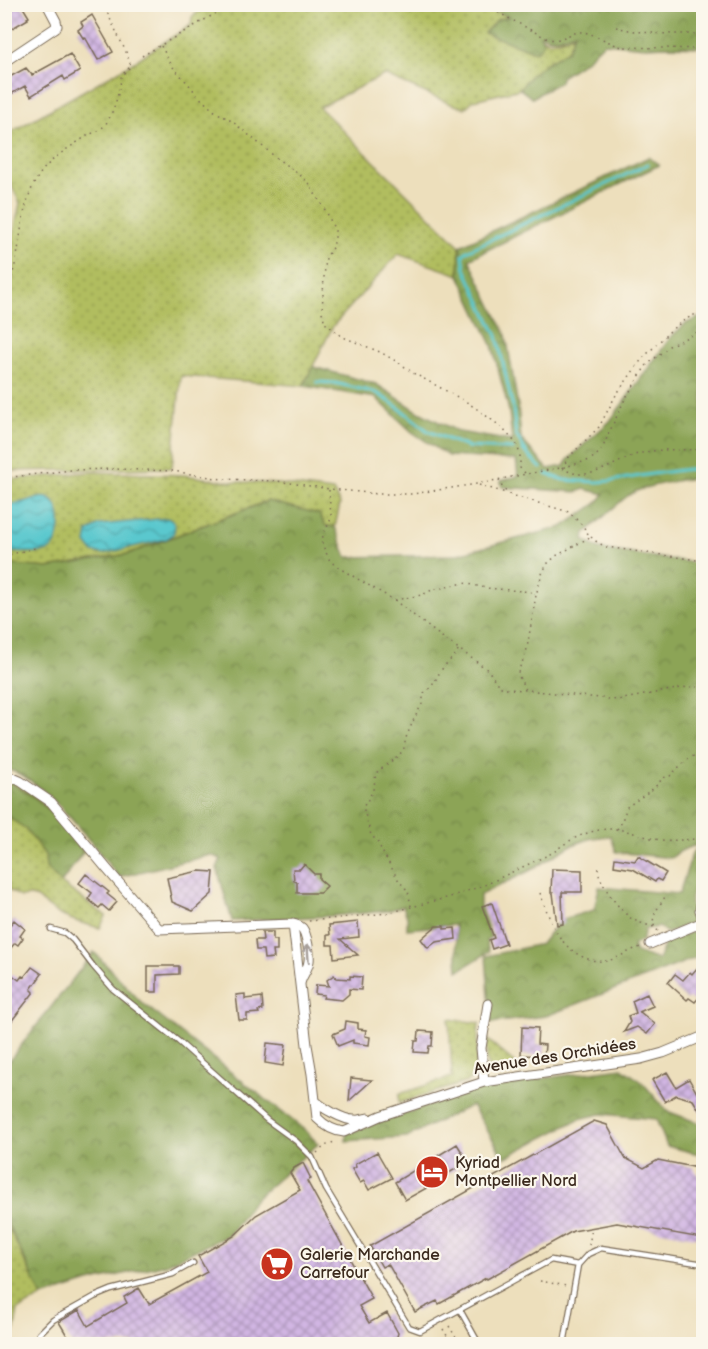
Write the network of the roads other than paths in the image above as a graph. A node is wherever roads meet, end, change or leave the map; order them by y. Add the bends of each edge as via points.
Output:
1 (47, 4) edge
2 (4, 62) edge
3 (4, 774) edge
4 (704, 889) edge
5 (703, 922) edge
6 (51, 929) dead end
7 (650, 944) road end
8 (488, 1004) dead end
9 (704, 1036) edge
10 (484, 1082) junction
11 (315, 1101) junction
12 (380, 1116) junction
13 (193, 1263) dead end
14 (704, 1264) edge
15 (578, 1266) junction
16 (460, 1310) junction
17 (35, 1344) edge
18 (479, 1344) edge
19 (564, 1344) edge

1 - 2 street via 57,26
3 - 11 street via 51,802 159,929 293,924
4 - 5 street via 700,910
5 - 7 street
6 - 16 lane via 65,933 113,989 312,1157 326,1189 409,1327 420,1331
8 - 10 street via 481,1048
9 - 10 street, Avenue des Orchidées via 641,1059
10 - 12 street, Avenue des Orchidées
11 - 12 street via 352,1120
11 - 12 street, Avenue des Orchidées via 317,1118 344,1132
13 - 17 lane via 173,1274 94,1297 53,1320
14 - 15 lane via 601,1248 588,1254
15 - 16 lane via 551,1260
15 - 19 lane
16 - 18 lane

